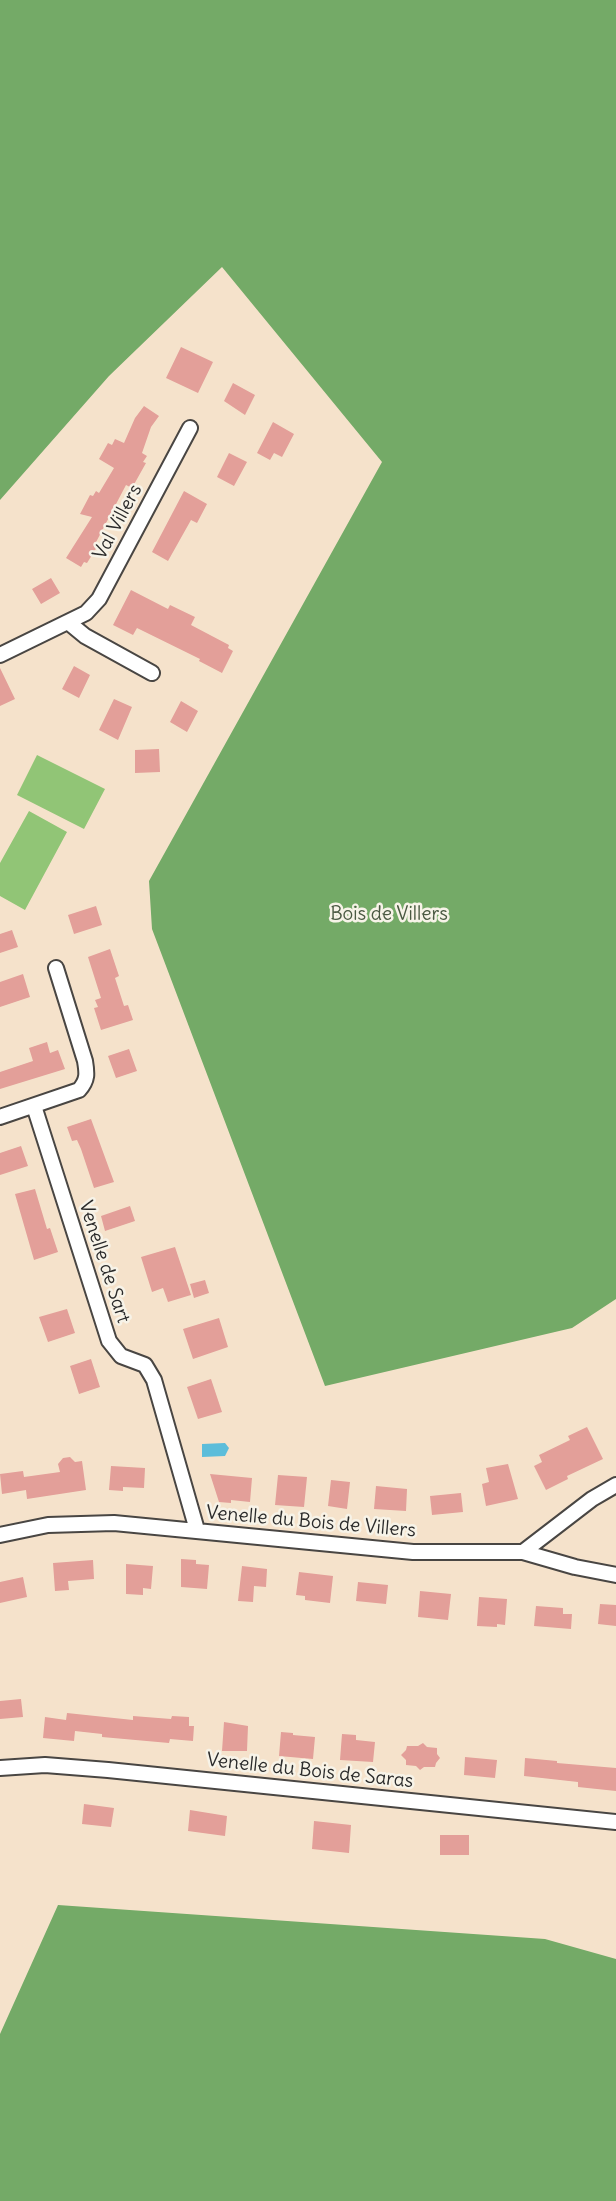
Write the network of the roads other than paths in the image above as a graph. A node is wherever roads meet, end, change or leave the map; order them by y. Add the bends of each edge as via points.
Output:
1 (190, 428) dead end
2 (68, 622) junction
3 (0, 654) edge
4 (152, 673) dead end
5 (57, 968) dead end
6 (34, 1106) junction
7 (0, 1117) edge
8 (616, 1485) edge
9 (197, 1530) junction
10 (0, 1535) edge
11 (523, 1552) junction
12 (616, 1575) edge
13 (0, 1768) edge
14 (616, 1822) edge

1 - 2 street, Val Villers via 99,599
2 - 3 street, Val Villers
2 - 4 street
5 - 6 street via 88,1075 79,1090
6 - 7 street
6 - 9 street, Venelle de Sart via 109,1341 121,1356 145,1365 154,1380
8 - 11 street
9 - 10 street, Venelle du Bois de Villers via 114,1523 48,1525
9 - 11 street, Venelle du Bois de Villers via 413,1552
11 - 12 street, Venelle du Bois de Villers
13 - 14 street, Venelle du Bois de Saras via 44,1765 108,1770

